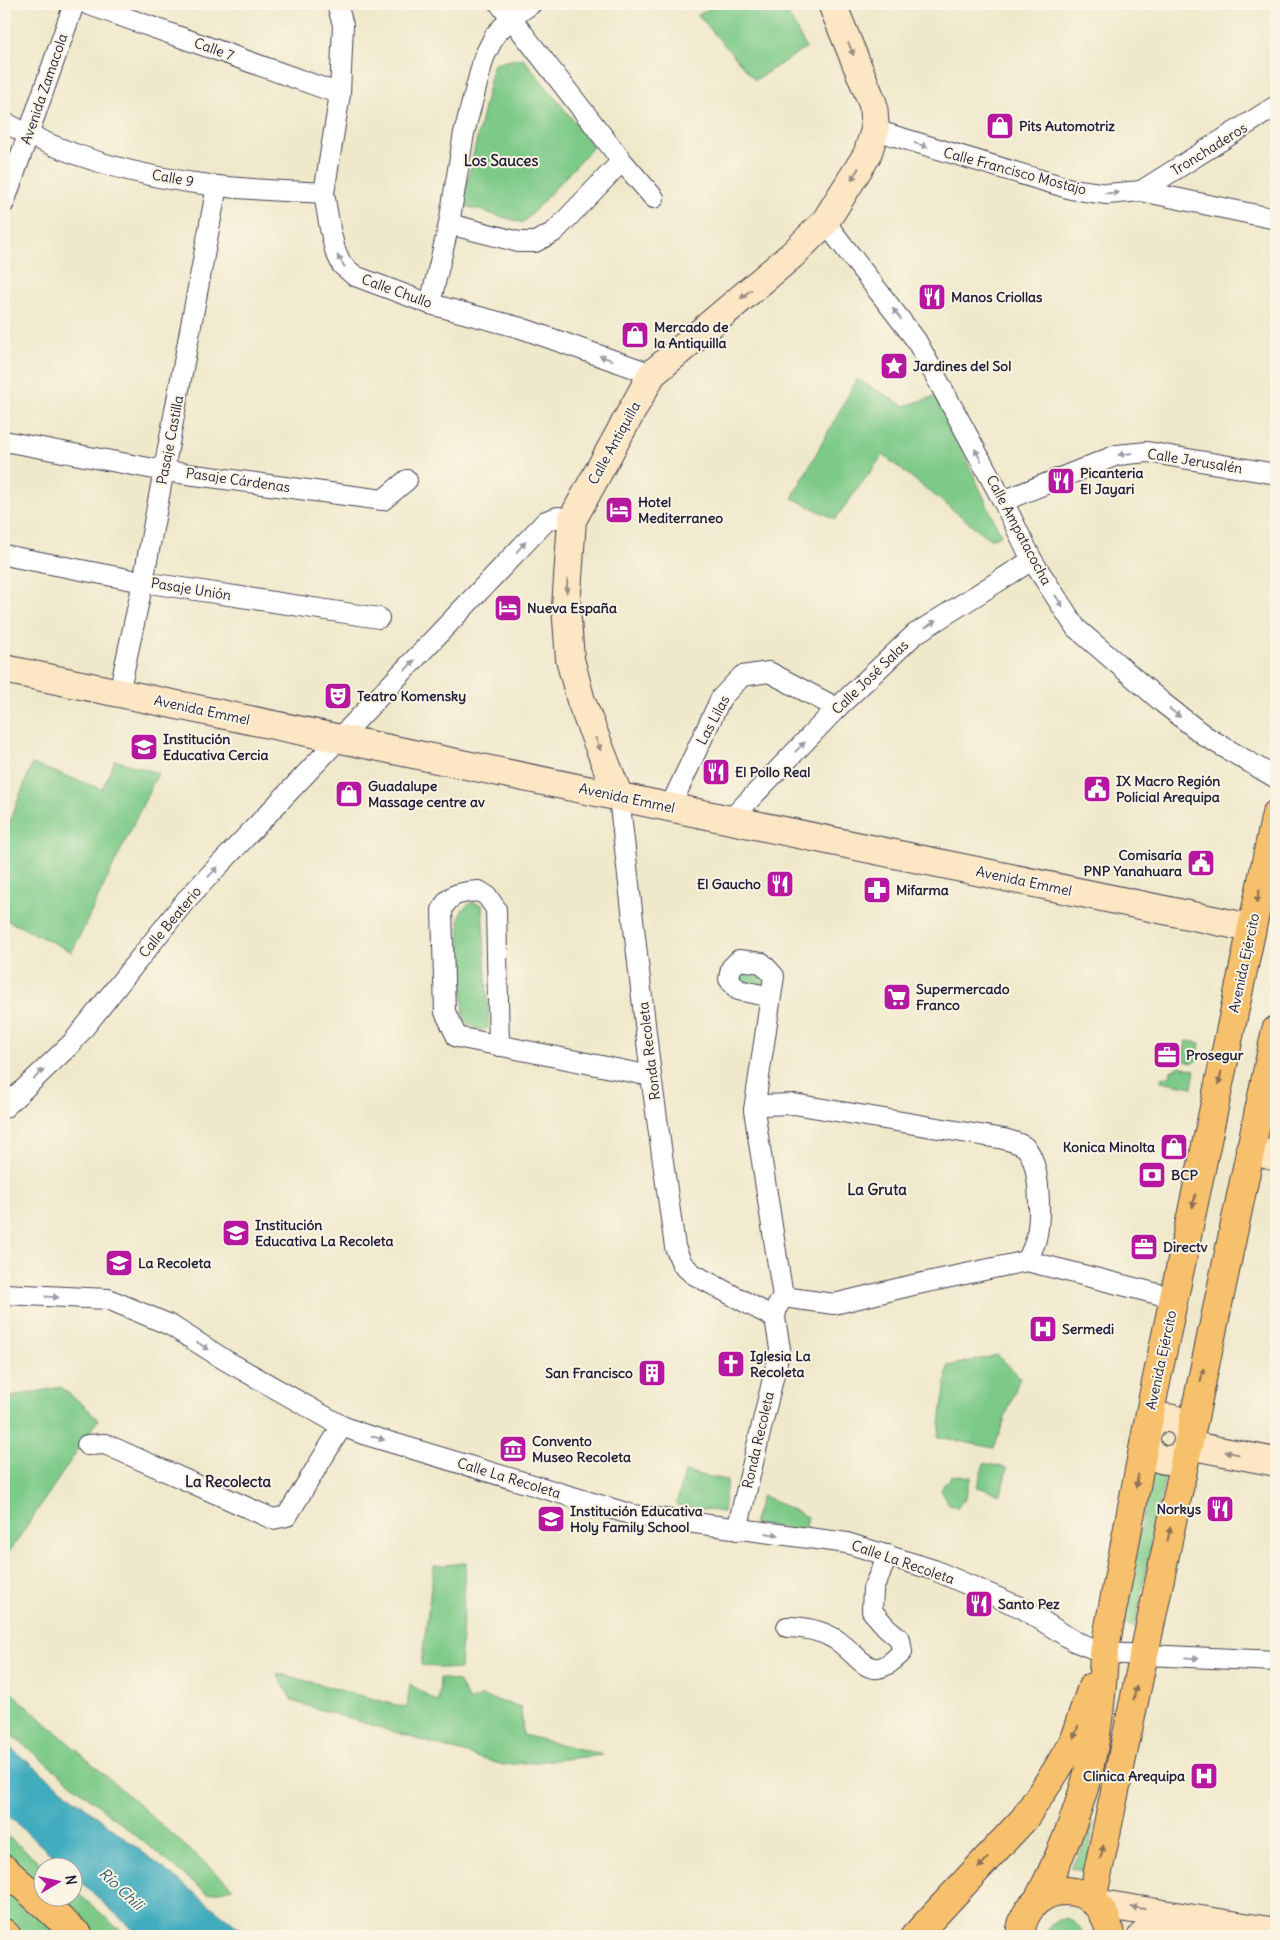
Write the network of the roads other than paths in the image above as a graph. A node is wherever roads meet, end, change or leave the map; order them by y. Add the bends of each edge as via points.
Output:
1 (74, 4) edge
2 (87, 4) edge
3 (337, 4) edge
4 (531, 4) edge
5 (832, 4) edge
6 (506, 11) edge
7 (340, 94) junction
8 (1276, 106) edge
9 (4, 122) edge
10 (875, 130) junction
11 (28, 136) junction
12 (622, 161) junction
13 (217, 186) junction
14 (1141, 192) junction
15 (324, 193) junction
16 (654, 198) dead end
17 (4, 203) edge
18 (1276, 219) edge
19 (825, 222) junction
20 (449, 224) junction
21 (430, 304) junction
22 (652, 374) junction
23 (4, 441) edge
24 (165, 471) junction
25 (1276, 474) edge
26 (406, 480) dead end
27 (1003, 500) junction
28 (572, 520) junction
29 (4, 556) edge
30 (1032, 560) junction
31 (143, 582) junction
32 (379, 618) dead end
33 (4, 669) edge
34 (119, 693) junction
35 (837, 708) junction
36 (340, 739) junction
37 (1276, 778) edge
38 (619, 797) junction
39 (670, 807) junction
40 (1276, 814) edge
41 (730, 820) junction
42 (1251, 928) junction
43 (771, 997) dead end
44 (1276, 1030) edge
45 (499, 1046) junction
46 (651, 1076) junction
47 (4, 1108) edge
48 (754, 1110) junction
49 (1208, 1137) junction
50 (1250, 1150) junction
51 (1276, 1157) edge
52 (1028, 1261) junction
53 (4, 1294) edge
54 (783, 1298) junction
55 (1174, 1298) junction
56 (775, 1318) junction
57 (342, 1426) junction
58 (1146, 1434) junction
59 (1188, 1444) junction
60 (87, 1445) dead end
61 (1276, 1462) edge
62 (737, 1530) junction
63 (888, 1555) junction
64 (787, 1627) dead end
65 (1104, 1653) junction
66 (1143, 1656) junction
67 (1276, 1661) edge
68 (4, 1869) edge
69 (1038, 1900) junction
70 (1093, 1901) junction
71 (1220, 1923) junction
72 (1276, 1932) edge
73 (4, 1933) edge
74 (7, 1936) edge
75 (79, 1936) edge
76 (915, 1936) edge
77 (1020, 1936) edge
78 (1110, 1936) edge
79 (1142, 1936) edge

1 - 11 street, Avenida Zamacola
2 - 7 street, Calle 7
3 - 7 street, Calle Chullo via 343,25
4 - 6 street
5 -> 10 street via 873,104
6 - 12 street
6 - 20 street via 484,57 464,133
7 - 15 street, Calle Chullo
8 - 14 street, Tronchaderos
9 - 11 street, Calle 9
10 -> 14 street, Calle Francisco Mostajo via 1071,189 1107,194
10 -> 19 street, Calle Antiquilla via 867,155
11 - 13 street, Calle 9 via 71,154 138,172
11 - 17 street, Avenida Zamacola
12 - 16 street
12 - 20 street via 554,232 535,242 519,242
13 - 15 street, Calle 9
13 - 24 street, Pasaje Castilla
14 - 18 street, Calle Francisco Mostajo
21 -> 15 street, Calle Chullo via 355,276 342,265 335,250
19 -> 22 street, Calle Antiquilla via 792,255
27 -> 19 street, Calle Ampatacocha via 916,340
20 - 21 street
22 -> 21 street, Calle Chullo via 521,328
22 - 28 street, Calle Antiquilla
23 - 24 street, Pasaje Cárdenas
24 - 26 street, Pasaje Cárdenas via 384,500
24 - 31 street, Pasaje Castilla
25 -> 27 street, Calle Jerusalén via 1147,452 1117,455
27 - 30 street, Calle Ampatacocha
36 -> 28 street via 546,521 558,517
28 -> 38 street, Ronda Recoleta via 566,607 570,659 581,701
29 - 31 street, Pasaje Unión
35 -> 30 street, Calle José Salas via 915,634
30 -> 37 street, Calle Ampatacocha via 1076,628 1205,736
31 - 32 street, Pasaje Unión
31 - 34 street, Pasaje Castilla
33 - 34 street, Avenida Emmel
34 - 36 street, Avenida Emmel
35 - 39 street, Las Lilas via 769,672 742,676 721,698
41 -> 35 street, Calle José Salas
36 - 38 street, Avenida Emmel
47 -> 36 street, Calle Beaterio via 72,1043 186,900
38 - 39 street, Avenida Emmel
38 - 46 street, Ronda Recoleta
39 - 41 street, Avenida Emmel
40 -> 42 main road, Avenida Ejército
41 - 42 street, Avenida Emmel
42 -> 49 main road, Avenida Ejército
43 - 48 street
44 - 50 main road
45 - 45 street via 457,1037 445,1012 442,910 446,900 455,894 479,890 496,909
45 - 46 street
46 - 56 street, Ronda Recoleta via 675,1248 682,1264 693,1274
48 - 52 street via 763,1104 794,1104 1004,1139 1021,1145 1026,1148 1037,1173 1040,1205 1036,1240
48 - 54 street
49 - 50 main road via 1215,1156 1224,1161 1243,1158
49 -> 55 main road, Avenida Ejército
50 - 51 street
59 -> 50 main road
52 - 54 street via 834,1304
52 - 55 street
53 -> 57 street, Calle La Recoleta via 108,1299 170,1326
54 - 56 street
55 - 58 main road, Avenida Ejército
56 - 62 street, Ronda Recoleta via 780,1349
57 - 60 street via 287,1516 273,1519 105,1444
57 -> 62 street, Calle La Recoleta via 633,1515
58 - 59 street via 1151,1424 1161,1419 1172,1419 1188,1433
58 -> 65 main road, Avenida Ejército
61 -> 59 street
66 -> 59 main road
62 -> 63 street, Calle La Recoleta via 847,1543
63 - 64 street via 873,1589 872,1611 900,1639 902,1652 891,1664 881,1668 868,1667 826,1634 809,1627
63 - 65 street, Calle La Recoleta via 934,1570 1022,1608 1074,1641
65 - 66 street, Calle La Recoleta
65 - 69 main road, Avenida Ejército via 1102,1704 1088,1781 1058,1862
65 -> 76 main road via 1073,1742 1051,1779 1024,1819
66 -> 67 street, Calle La Recoleta
70 -> 66 main road
68 - 75 main road
69 - 70 main road via 1052,1893 1069,1891
69 - 77 main road, Avenida Ejército via 1025,1916
71 -> 70 street
70 - 78 main road via 1106,1918
71 - 72 street
71 - 79 street via 1181,1925 1154,1930
73 - 74 main road

